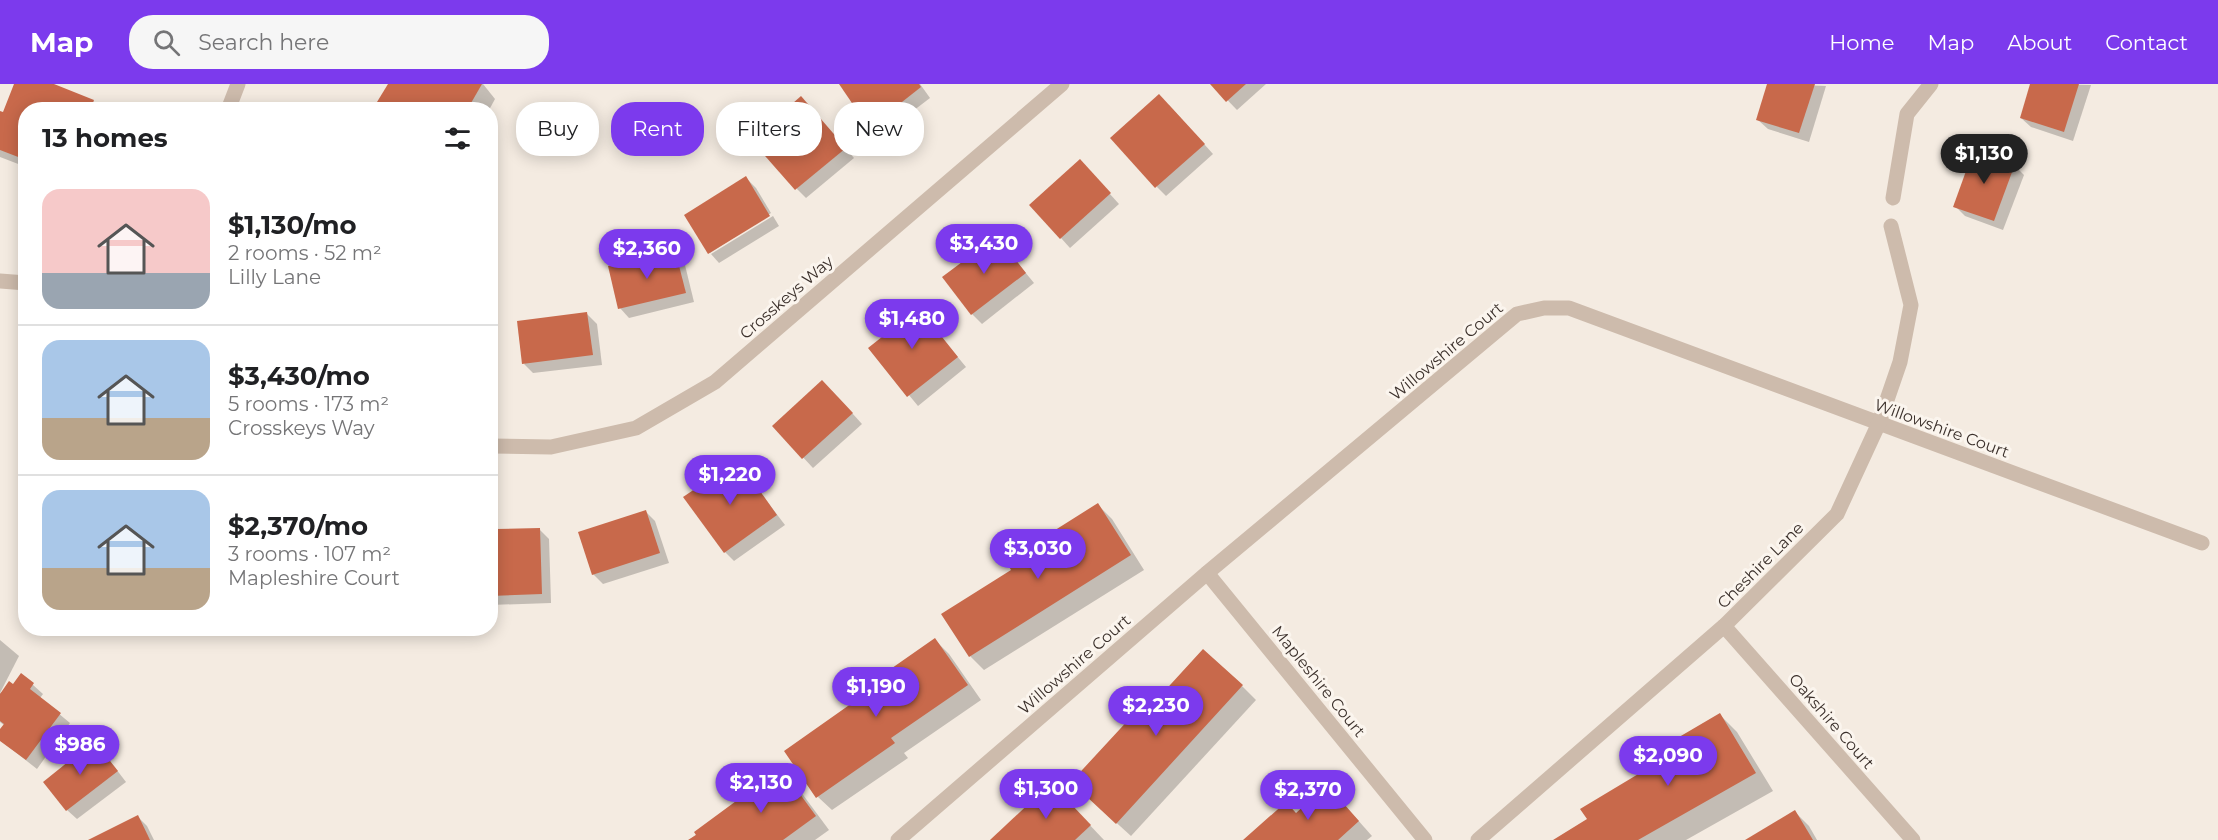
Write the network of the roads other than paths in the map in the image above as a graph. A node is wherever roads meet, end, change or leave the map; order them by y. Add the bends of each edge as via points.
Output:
1 (238, 84) edge
2 (1062, 84) edge
3 (1931, 84) edge
4 (231, 102) edge
5 (1893, 198) dead end
6 (1891, 226) dead end
7 (0, 281) edge
8 (18, 282) edge
9 (1879, 423) junction
10 (498, 446) edge
11 (2202, 543) dead end
12 (1207, 573) junction
13 (1724, 626) junction
14 (898, 840) edge
15 (1425, 840) edge
16 (1478, 840) edge
17 (1913, 840) edge

1 - 4 street
2 - 10 street, Crosskeys Way via 715,382 636,428 551,447
3 - 5 street via 1907,114
6 - 9 street, Cheshire Lane via 1911,305 1900,362
7 - 8 street
9 - 11 street, Willowshire Court
9 - 12 street, Willowshire Court via 1569,308 1517,314
9 - 13 street, Cheshire Lane via 1837,514
12 - 14 street, Willowshire Court
12 - 15 street, Mapleshire Court
13 - 16 street, Cheshire Lane
13 - 17 street, Oakshire Court

